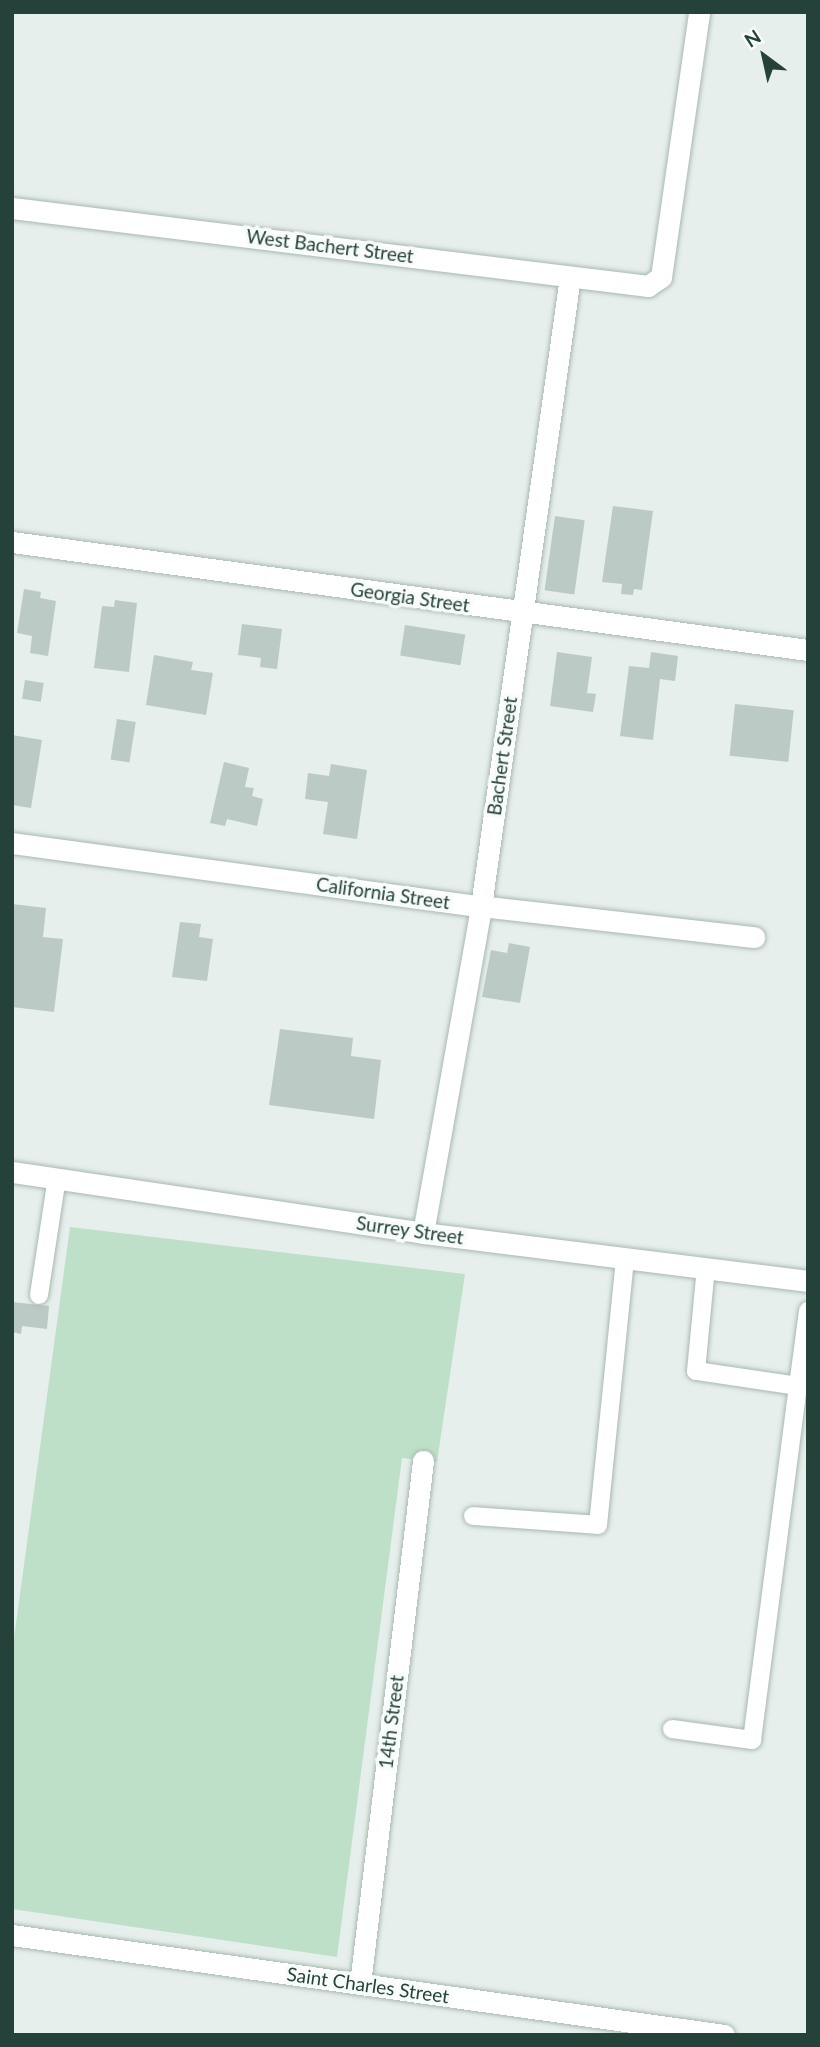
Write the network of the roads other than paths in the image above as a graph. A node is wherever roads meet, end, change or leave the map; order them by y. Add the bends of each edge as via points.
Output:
1 (699, 12) edge
2 (12, 208) edge
3 (570, 277) junction
4 (12, 542) edge
5 (522, 612) junction
6 (808, 650) edge
7 (12, 843) edge
8 (481, 906) junction
9 (754, 937) dead end
10 (12, 1172) edge
11 (57, 1178) junction
12 (423, 1233) junction
13 (625, 1258) junction
14 (706, 1268) junction
15 (808, 1281) edge
16 (39, 1295) dead end
17 (808, 1311) edge
18 (798, 1386) junction
19 (423, 1461) dead end
20 (473, 1516) dead end
21 (672, 1729) dead end
22 (12, 1935) edge
23 (360, 1984) junction
24 (724, 2035) edge

1 - 3 street, West Bachert Street via 661,277 648,286
2 - 3 street, West Bachert Street
3 - 5 street, Bachert Street
4 - 5 street, Georgia Street
5 - 6 street, Georgia Street
5 - 8 street, Bachert Street
7 - 8 street, California Street
8 - 9 street, California Street
8 - 12 street, Bachert Street
10 - 11 street, Surrey Street
11 - 12 street, Surrey Street
11 - 16 lane
12 - 13 street, Surrey Street
13 - 14 street, Surrey Street
13 - 20 lane via 598,1525
14 - 15 street, Surrey Street
14 - 18 lane via 696,1371
17 - 18 lane
18 - 21 lane via 752,1740
19 - 23 street, 14th Street
22 - 23 street, Saint Charles Street
23 - 24 street, Saint Charles Street

